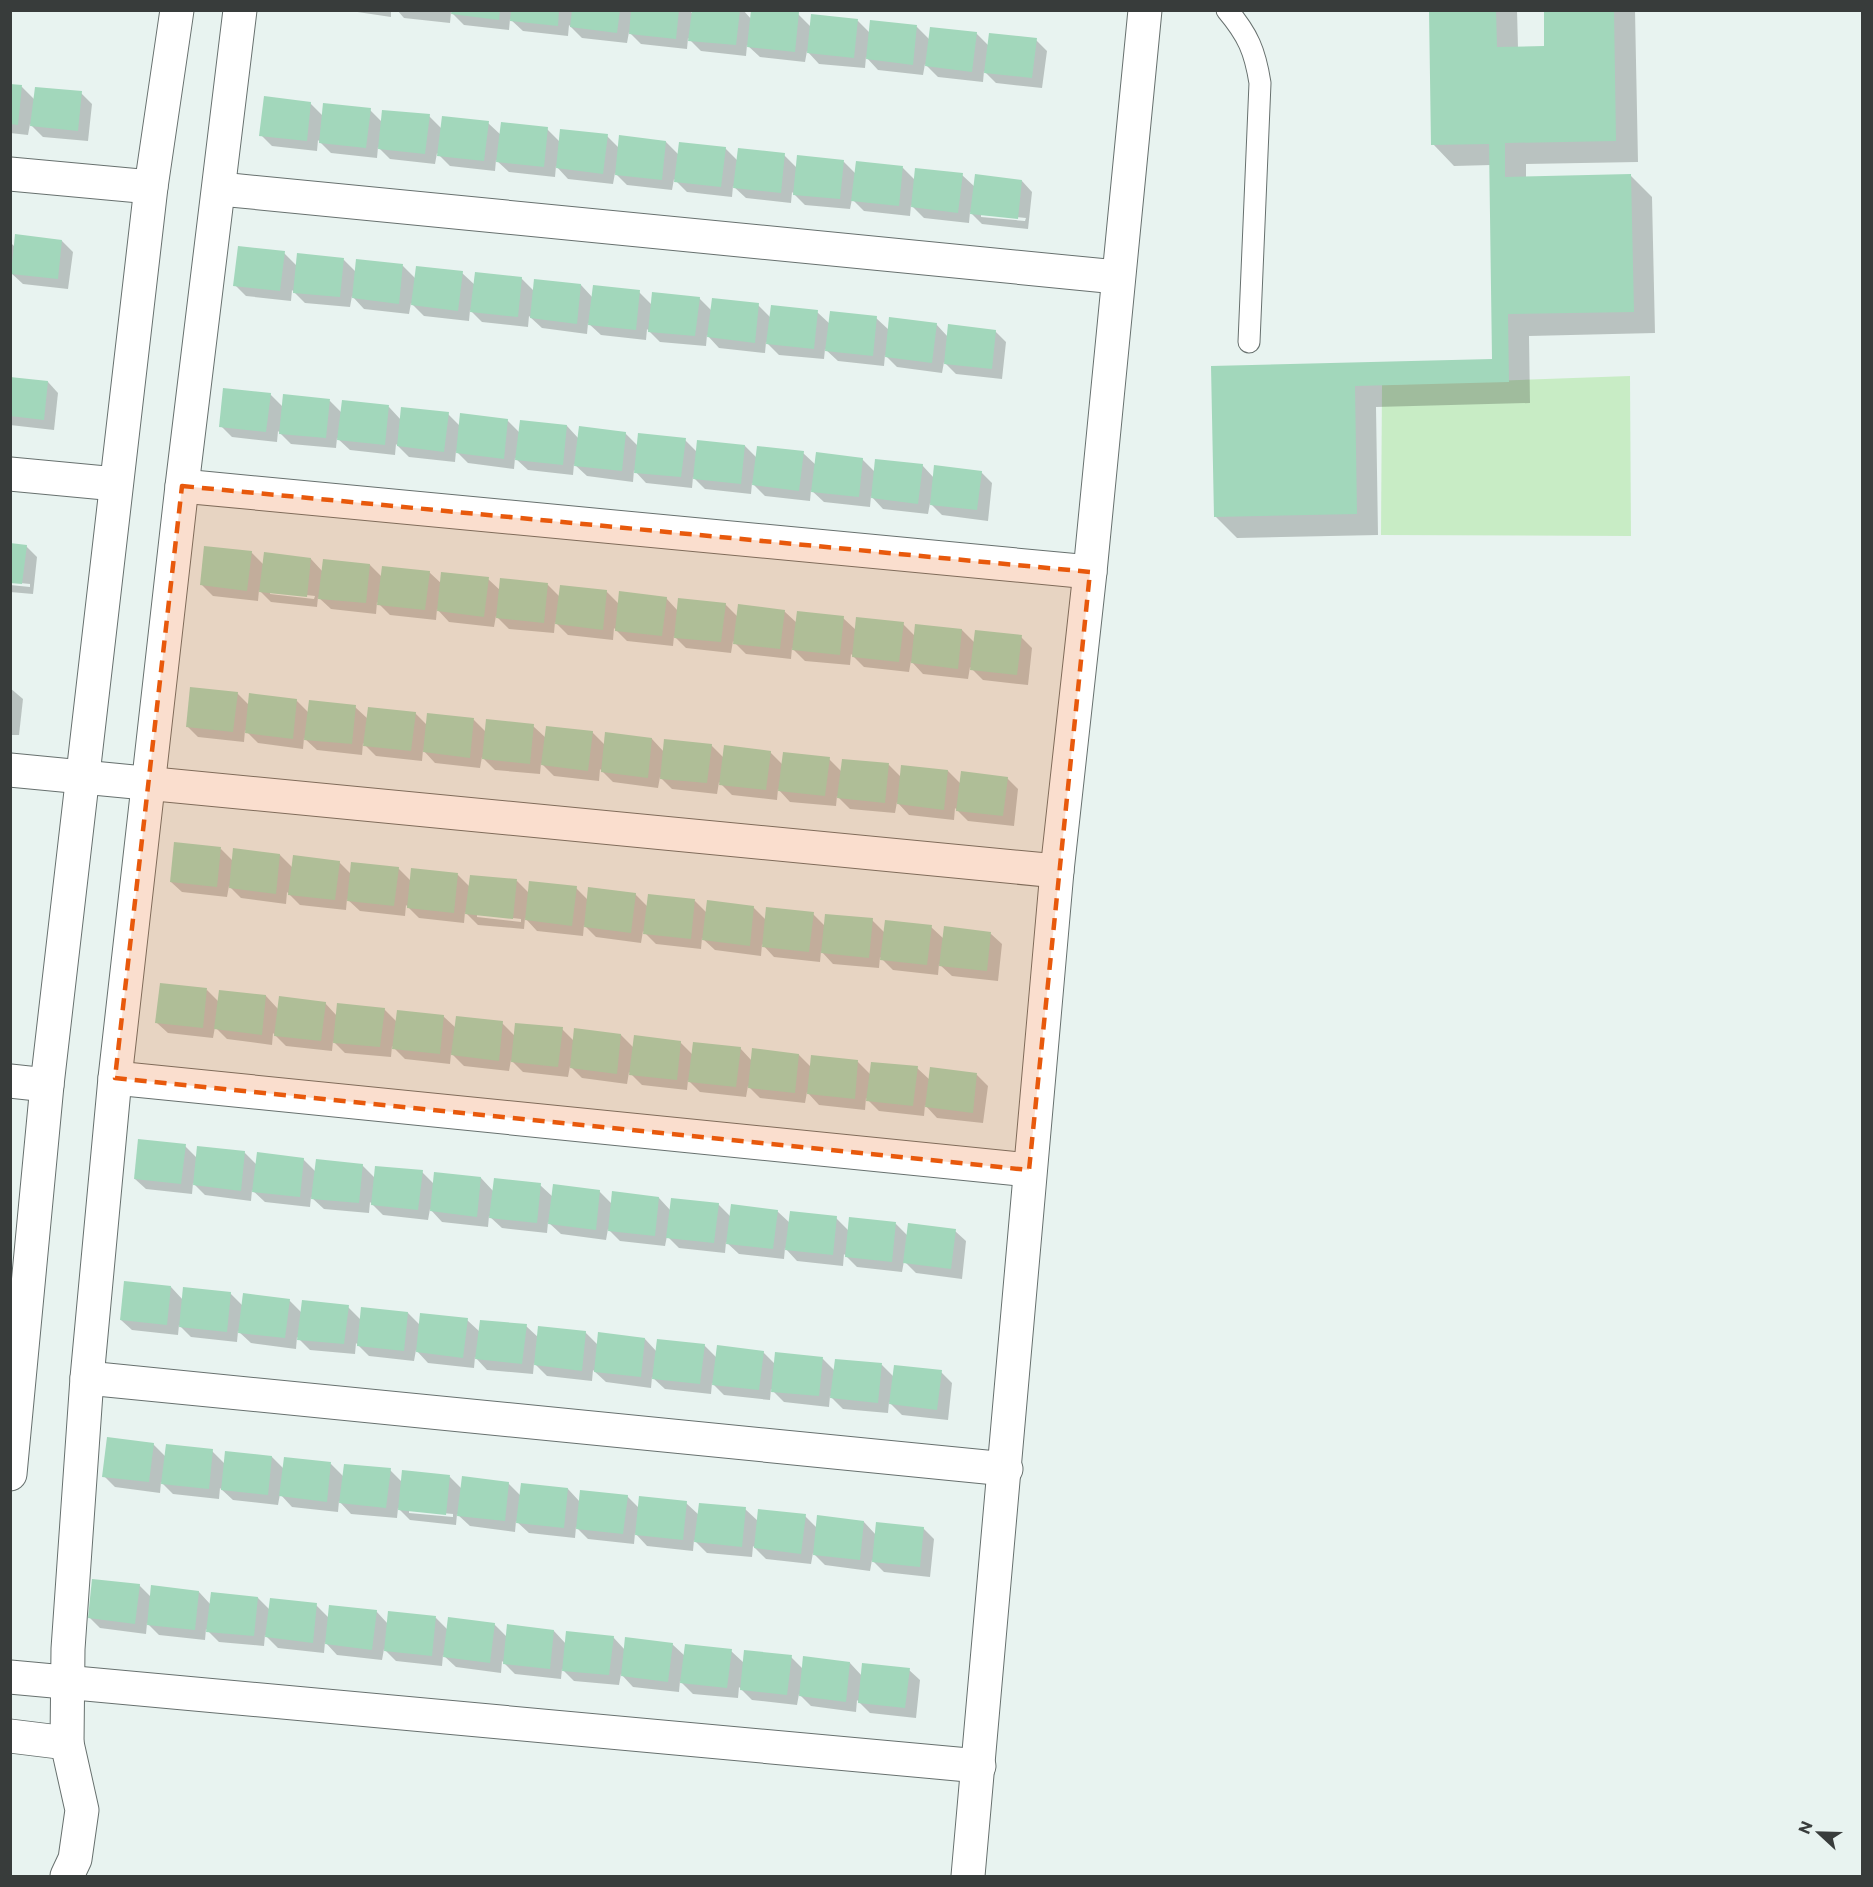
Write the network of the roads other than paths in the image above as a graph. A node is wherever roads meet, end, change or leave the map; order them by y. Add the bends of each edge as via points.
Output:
1 (177, 10) edge
2 (240, 10) edge
3 (1145, 10) edge
4 (1227, 10) edge
5 (10, 174) edge
6 (151, 188) junction
7 (220, 189) junction
8 (1117, 277) junction
9 (1249, 342) dead end
10 (10, 474) edge
11 (116, 484) junction
12 (182, 486) junction
13 (1090, 572) junction
14 (10, 770) edge
15 (83, 777) junction
16 (149, 783) junction
17 (1057, 871) junction
18 (115, 1078) junction
19 (10, 1081) edge
20 (47, 1085) junction
21 (1029, 1170) junction
22 (14, 1378) edge
23 (87, 1378) junction
24 (1006, 1469) junction
25 (10, 1474) edge
26 (10, 1677) edge
27 (68, 1681) junction
28 (10, 1736) edge
29 (67, 1743) junction
30 (979, 1766) junction
31 (66, 1876) edge
32 (968, 1876) edge

1 - 6 street
2 - 7 street
3 - 8 street
4 - 9 lane via 1255,53 1260,83
5 - 6 street
6 - 11 street
7 - 8 street
7 - 12 street
8 - 13 street
10 - 11 street
11 - 15 street
12 - 13 street
12 - 16 street
13 - 17 street
14 - 15 street
15 - 16 street
15 - 20 street
16 - 17 street
16 - 18 street
17 - 21 street
18 - 21 street
18 - 23 street
19 - 20 street
20 - 22 street
21 - 24 street
22 - 25 street
23 - 24 street
23 - 27 street
24 - 30 street
26 - 27 street
27 - 29 street
27 - 30 street
28 - 29 street
29 - 31 street via 82,1810 75,1859
30 - 32 street

